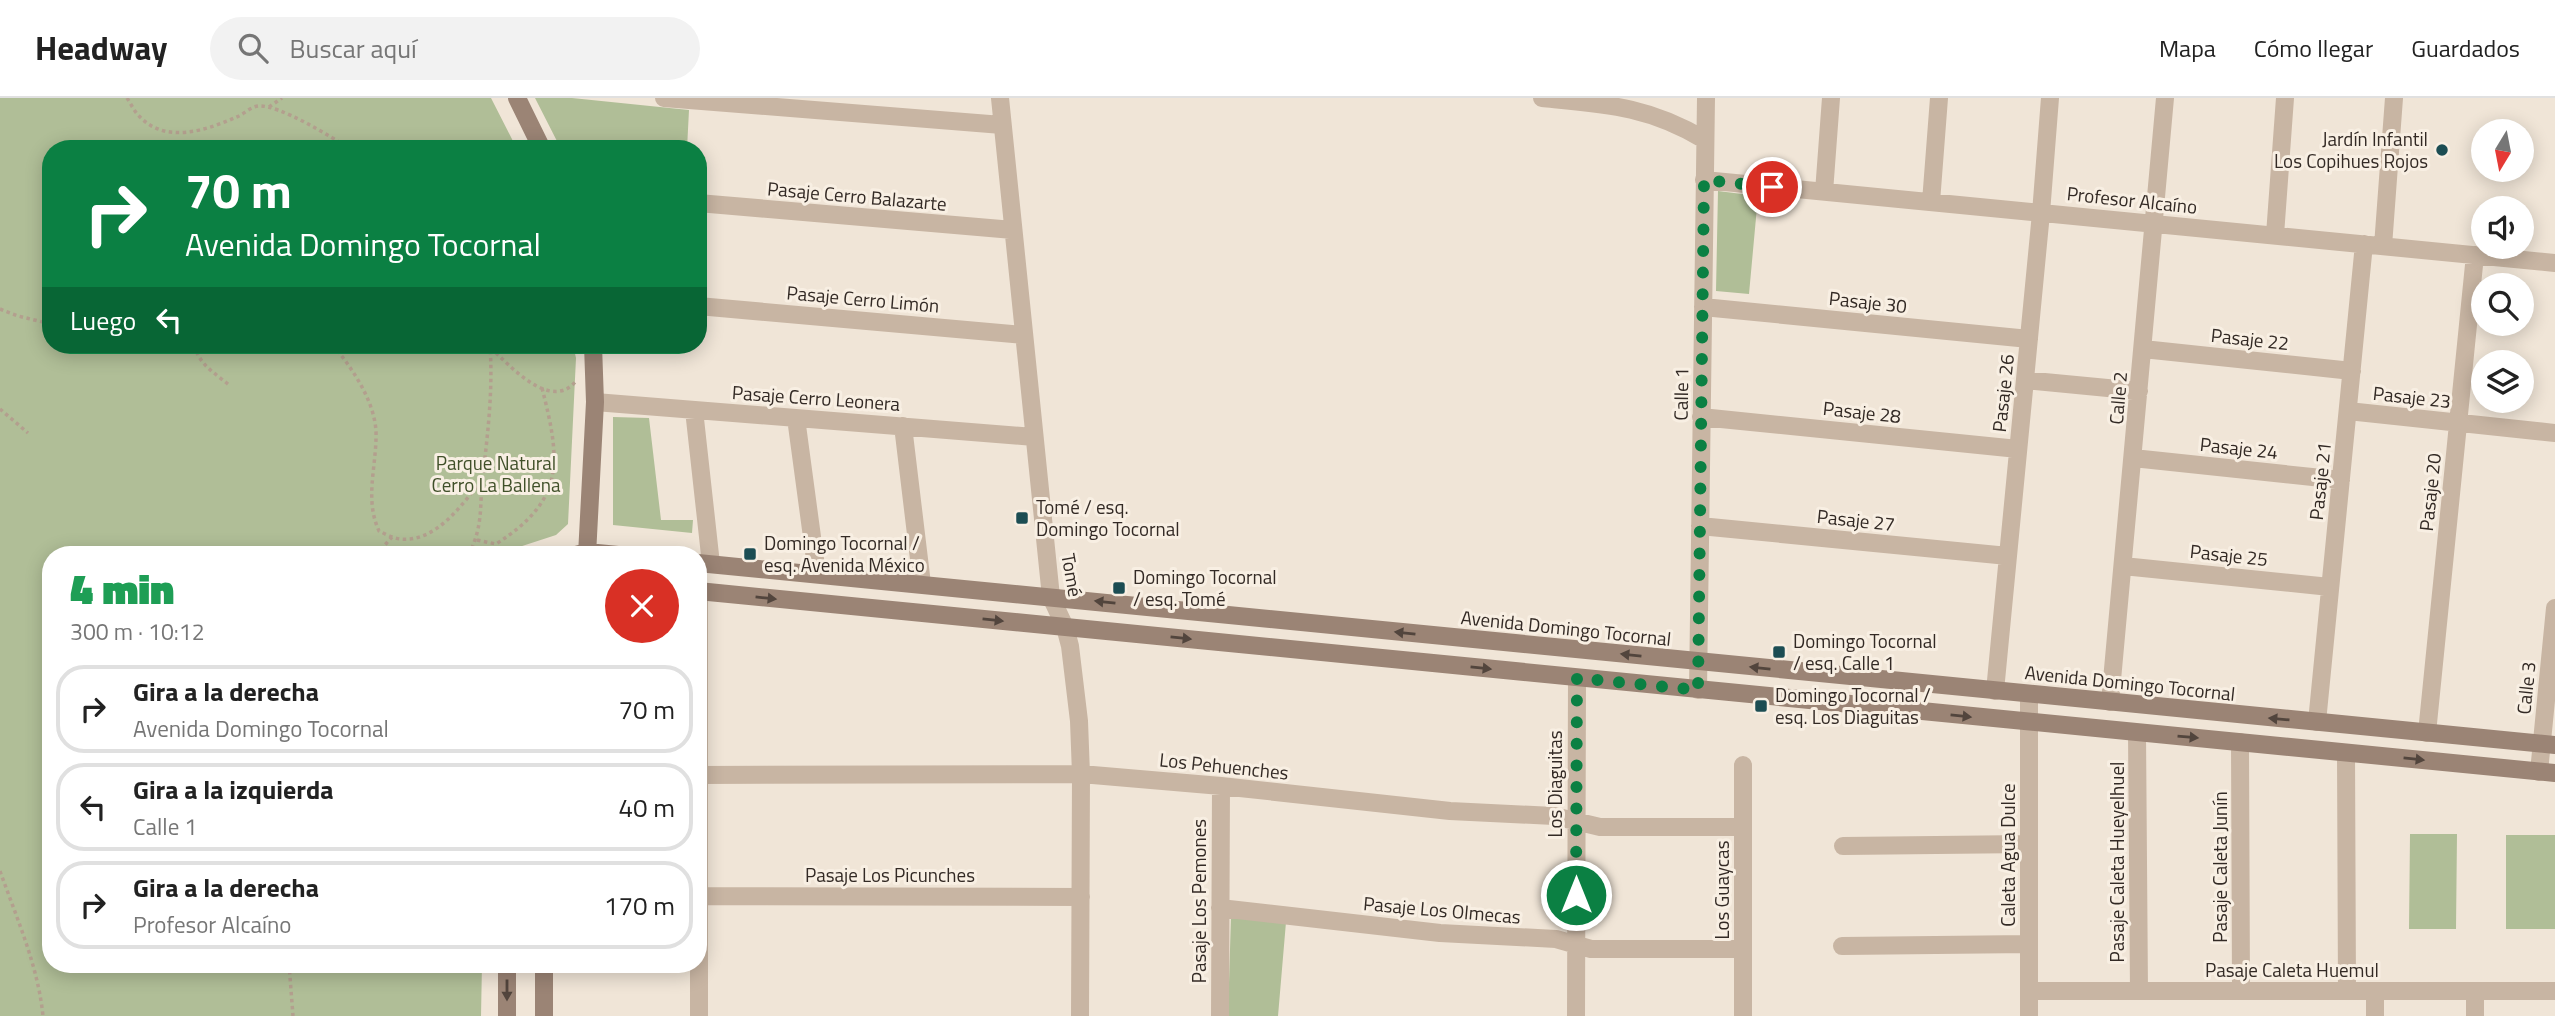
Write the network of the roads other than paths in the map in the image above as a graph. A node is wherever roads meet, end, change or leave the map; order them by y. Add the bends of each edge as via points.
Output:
1 (517, 98) edge
2 (664, 98) edge
3 (1000, 98) edge
4 (1542, 98) edge
5 (1706, 98) edge
6 (1831, 98) edge
7 (1939, 98) edge
8 (2050, 98) edge
9 (2165, 98) edge
10 (2285, 98) edge
11 (2394, 98) edge
12 (1002, 125) junction
13 (538, 140) edge
14 (1705, 140) junction
15 (1704, 180) junction
16 (1824, 192) junction
17 (1931, 202) junction
18 (707, 204) edge
19 (2041, 213) junction
20 (2155, 224) junction
21 (1013, 230) junction
22 (2275, 235) junction
23 (2364, 244) junction
24 (2383, 246) junction
25 (2471, 255) edge
26 (2475, 259) edge
27 (2521, 259) edge
28 (2555, 262) edge
29 (707, 307) edge
30 (1703, 307) junction
31 (1024, 335) junction
32 (2029, 339) junction
33 (2143, 349) junction
34 (593, 354) edge
35 (2352, 371) junction
36 (2025, 380) junction
37 (2139, 391) junction
38 (595, 402) junction
39 (694, 410) junction
40 (2348, 411) junction
41 (1701, 417) junction
42 (796, 418) junction
43 (2458, 423) junction
44 (903, 426) junction
45 (2555, 433) edge
46 (1034, 437) junction
47 (2018, 449) junction
48 (2133, 458) junction
49 (2341, 480) junction
50 (1700, 526) junction
51 (584, 546) edge
52 (703, 546) edge
53 (2008, 556) junction
54 (707, 563) edge
55 (2123, 566) junction
56 (817, 574) junction
57 (922, 584) junction
58 (2330, 587) junction
59 (707, 592) edge
60 (1051, 597) junction
61 (2555, 608) edge
62 (1065, 627) junction
63 (1699, 662) junction
64 (1577, 678) junction
65 (1698, 690) junction
66 (1995, 691) junction
67 (2029, 694) junction
68 (2110, 702) junction
69 (2029, 722) junction
70 (2317, 722) junction
71 (2137, 733) junction
72 (2427, 733) junction
73 (2240, 742) junction
74 (2548, 745) edge
75 (2346, 753) junction
76 (1743, 765) dead end
77 (2547, 773) edge
78 (1081, 774) junction
79 (707, 775) edge
80 (1221, 786) junction
81 (1576, 821) junction
82 (1743, 827) junction
83 (2029, 844) junction
84 (1843, 846) dead end
85 (707, 896) edge
86 (1081, 897) junction
87 (1220, 908) junction
88 (2029, 944) junction
89 (1576, 945) junction
90 (1842, 946) dead end
91 (1743, 948) junction
92 (507, 973) edge
93 (544, 973) edge
94 (699, 973) edge
95 (2029, 991) junction
96 (2139, 991) junction
97 (2242, 991) junction
98 (2347, 991) junction
99 (2375, 991) junction
100 (2475, 991) junction
101 (2555, 991) edge
102 (507, 1016) edge
103 (544, 1016) edge
104 (699, 1016) edge
105 (1080, 1016) edge
106 (1220, 1016) edge
107 (1576, 1016) edge
108 (1743, 1016) edge
109 (2029, 1016) edge
110 (2375, 1016) edge
111 (2475, 1016) edge

1 - 13 main road
2 - 12 street
3 - 12 street, Tomé
4 - 14 street via 1638,110
5 - 14 street, Calle 1
6 - 16 street
7 - 17 street
8 - 19 street, Pasaje 26
9 - 20 street, Calle 2
10 - 22 street
11 - 24 street
12 - 21 street, Tomé
14 - 15 street, Calle 1
15 - 16 street, Profesor Alcaíno
15 - 30 street, Calle 1
16 - 17 street, Profesor Alcaíno
17 - 19 street, Profesor Alcaíno
18 - 21 street, Pasaje Cerro Balazarte
19 - 20 street, Profesor Alcaíno
19 - 32 street, Pasaje 26
20 - 22 street, Profesor Alcaíno
20 - 33 street, Calle 2
21 - 31 street, Tomé
22 - 23 street, Profesor Alcaíno
23 - 24 street, Profesor Alcaíno
23 - 35 street, Pasaje 21
24 - 25 street, Profesor Alcaíno
26 - 43 street, Pasaje 20
27 - 28 street, Profesor Alcaíno
29 - 31 street, Pasaje Cerro Limón
30 - 32 street, Pasaje 30
30 - 41 street, Calle 1
31 - 46 street, Tomé
32 - 36 street, Pasaje 26
33 - 35 street, Pasaje 22
33 - 37 street, Calle 2
34 - 38 main road
35 - 40 street, Pasaje 21
36 - 37 street
36 - 47 street, Pasaje 26
37 - 48 street, Calle 2
38 - 39 street, Pasaje Cerro Leonera
38 - 51 main road
39 - 42 street, Pasaje Cerro Leonera
39 - 52 street
40 - 43 street, Pasaje 23
40 - 49 street, Pasaje 21
41 - 47 street, Pasaje 28
41 - 50 street, Calle 1
42 - 44 street, Pasaje Cerro Leonera
42 - 56 street
43 - 45 street, Pasaje 23
43 - 72 street, Pasaje 20
44 - 46 street, Pasaje Cerro Leonera
44 - 57 street
46 - 60 street, Tomé
47 - 53 street, Pasaje 26
48 - 49 street, Pasaje 24
48 - 55 street, Calle 2
49 - 58 street, Pasaje 21
50 - 53 street, Pasaje 27
50 - 63 street, Calle 1
53 - 66 street, Pasaje 26
54 - 56 main road, Avenida Domingo Tocornal
55 - 58 street, Pasaje 25
55 - 68 street, Calle 2
56 - 57 main road, Avenida Domingo Tocornal
57 - 60 main road, Avenida Domingo Tocornal
58 - 70 street, Pasaje 21
59 -> 62 main road
60 - 62 street, Tomé
63 -> 60 main road, Avenida Domingo Tocornal
61 - 74 street, Calle 3
62 -> 64 main road
62 - 78 street, Tomé via 1076,692
63 - 65 street, Calle 1
66 -> 63 main road, Avenida Domingo Tocornal
64 - 65 main road
64 - 81 street, Los Diaguitas
65 -> 69 main road
66 - 67 main road, Avenida Domingo Tocornal
67 - 68 main road, Avenida Domingo Tocornal
67 - 69 street, Caleta Agua Dulce
70 -> 68 main road, Avenida Domingo Tocornal
69 - 71 main road
69 - 83 street, Caleta Agua Dulce
70 - 72 main road, Avenida Domingo Tocornal
71 -> 73 main road
71 - 96 street, Pasaje Caleta Hueyelhuel
72 - 74 main road, Avenida Domingo Tocornal
73 - 75 main road
73 - 97 street, Pasaje Caleta Junín
74 - 77 street, Calle 3
75 -> 77 main road
75 - 98 street
76 - 82 street, Los Guaycas
78 - 79 street, Los Pehuenches
78 - 80 street, Los Pehuenches
78 - 86 street, Tomé
80 - 81 street, Los Pehuenches
80 - 87 street, Pasaje Los Pemones
81 - 82 street, Los Pehuenches via 1600,827
81 - 89 street, Los Diaguitas
82 - 91 street, Los Guaycas
83 - 84 street
83 - 88 street, Caleta Agua Dulce
85 - 86 street, Pasaje Los Picunches
86 - 105 street, Tomé
87 - 89 street, Pasaje Los Olmecas via 1440,933 1556,939
87 - 106 street, Pasaje Los Pemones
88 - 90 street
88 - 95 street, Caleta Agua Dulce
89 - 91 street, Pasaje Los Olmecas via 1591,949
89 - 107 street, Los Diaguitas
91 - 108 street, Los Guaycas
92 -> 102 main road
93 - 103 main road
94 - 104 street
95 - 96 street, Pasaje Caleta Huemul
95 - 109 street, Caleta Agua Dulce
96 - 97 street, Pasaje Caleta Huemul
97 - 98 street, Pasaje Caleta Huemul
98 - 99 street, Pasaje Caleta Huemul
99 - 100 street, Pasaje Caleta Huemul
99 - 110 street
100 - 101 street, Pasaje Caleta Huemul
100 - 111 street

